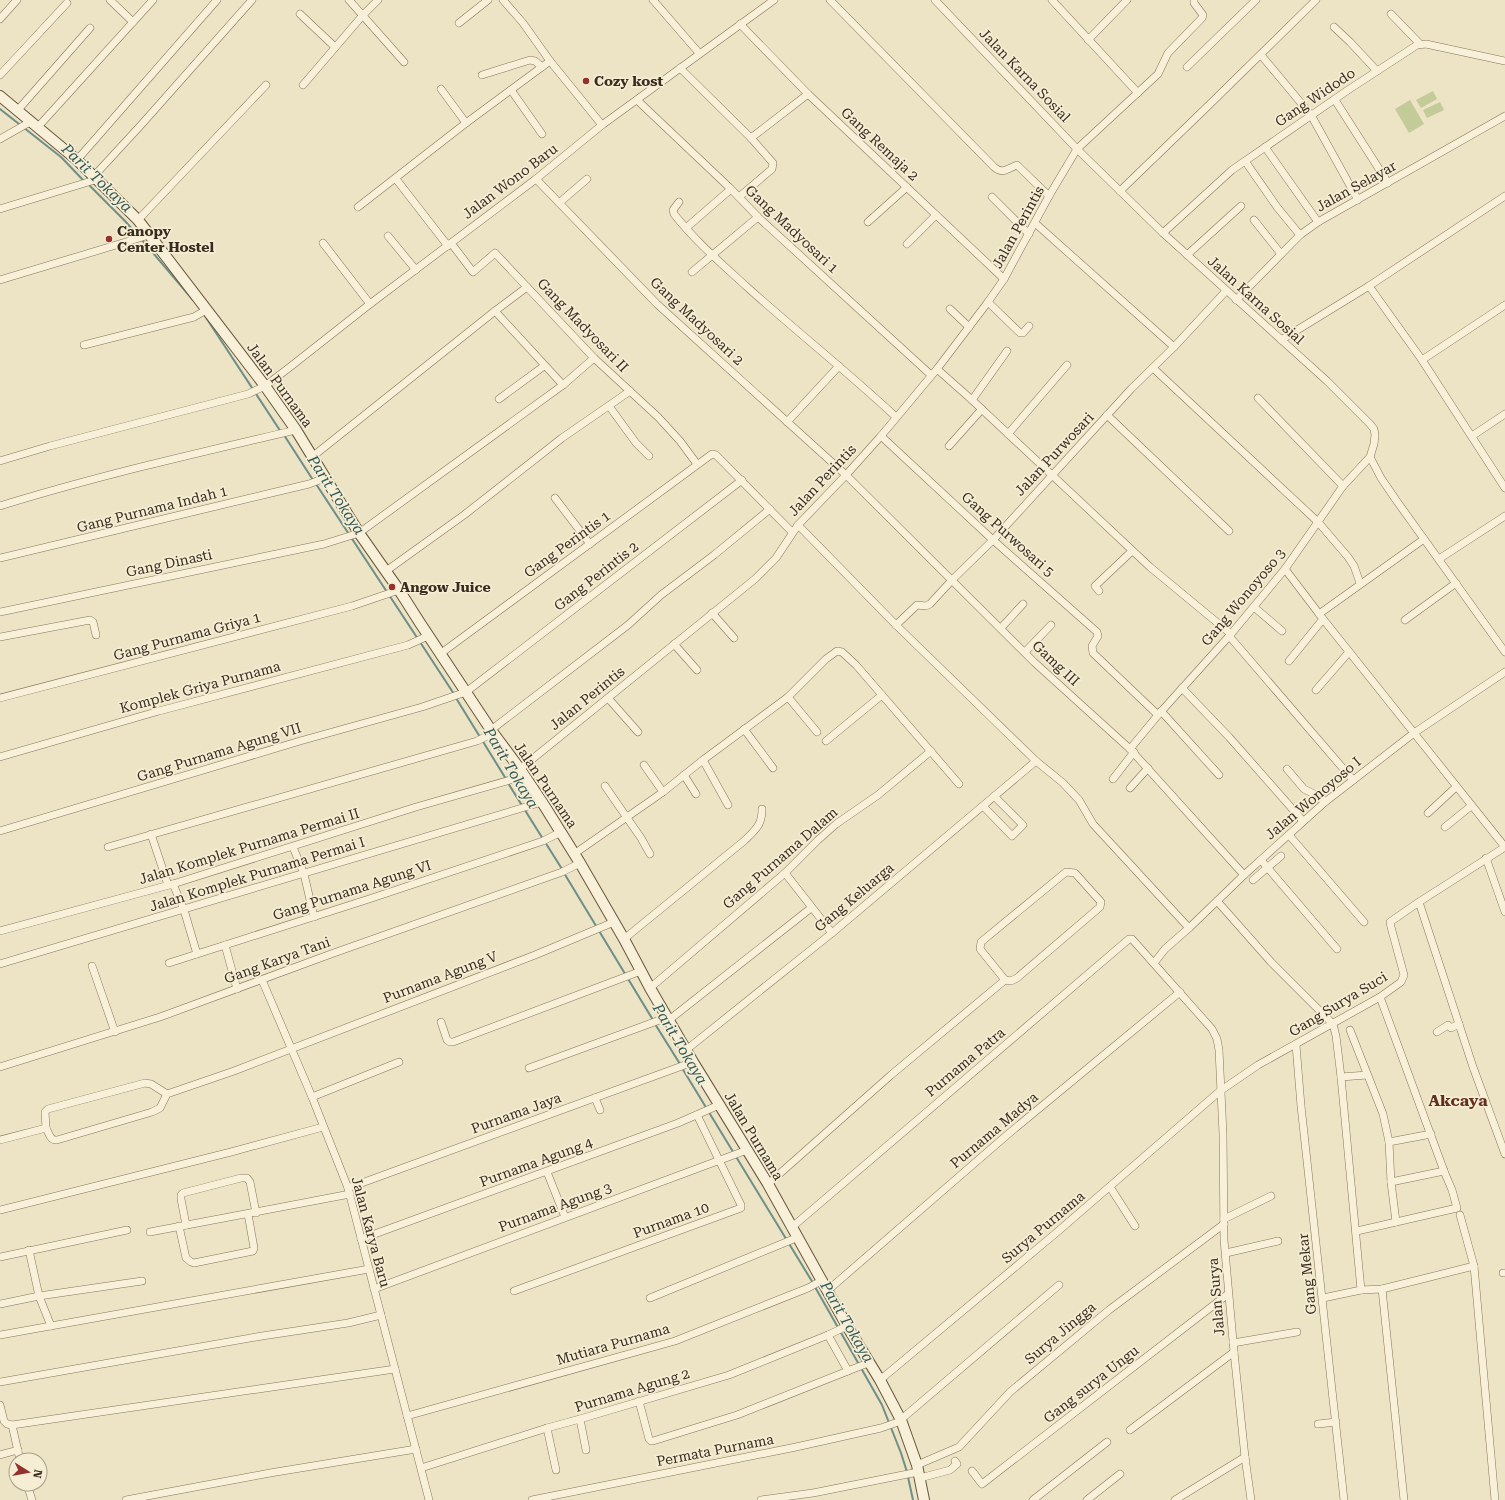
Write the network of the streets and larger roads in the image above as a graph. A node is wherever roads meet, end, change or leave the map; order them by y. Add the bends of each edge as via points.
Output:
1 (17, 0) edge
2 (110, 0) edge
3 (153, 0) edge
4 (217, 0) edge
5 (252, 0) edge
6 (349, 0) edge
7 (378, 0) edge
8 (488, 0) edge
9 (503, 0) edge
10 (653, 0) edge
11 (774, 0) edge
12 (830, 0) edge
13 (935, 0) edge
14 (1127, 0) edge
15 (1194, 0) edge
16 (1256, 0) edge
17 (1316, 0) edge
18 (1056, 1) edge
19 (66, 3) dead end
20 (300, 14) dead end
21 (1391, 14) dead end
22 (363, 15) junction
23 (0, 19) edge
24 (133, 22) junction
25 (459, 23) dead end
26 (740, 24) junction
27 (1334, 27) dead end
28 (90, 28) dead end
29 (1088, 40) junction
30 (1420, 44) junction
31 (335, 47) junction
32 (700, 53) junction
33 (1261, 55) junction
34 (550, 61) junction
35 (1505, 61) edge
36 (404, 62) dead end
37 (542, 67) junction
38 (1187, 67) dead end
39 (680, 68) junction
40 (1377, 71) junction
41 (482, 74) dead end
42 (0, 76) edge
43 (266, 85) dead end
44 (303, 85) dead end
45 (440, 89) dead end
46 (511, 90) junction
47 (1138, 93) junction
48 (808, 94) junction
49 (0, 96) edge
50 (637, 100) junction
51 (1335, 100) junction
52 (17, 111) junction
53 (1311, 115) junction
54 (1505, 116) edge
55 (466, 123) junction
56 (31, 125) junction
57 (602, 125) junction
58 (542, 134) dead end
59 (751, 138) junction
60 (0, 139) edge
61 (1265, 147) junction
62 (1077, 149) junction
63 (77, 160) junction
64 (1245, 161) junction
65 (94, 179) junction
66 (396, 179) junction
67 (587, 179) dead end
68 (536, 180) junction
69 (1388, 183) junction
70 (906, 187) junction
71 (731, 189) junction
72 (1120, 191) junction
73 (1049, 196) junction
74 (1505, 196) edge
75 (739, 197) junction
76 (992, 197) dead end
77 (1358, 200) junction
78 (679, 202) dead end
79 (559, 204) junction
80 (1241, 206) dead end
81 (358, 207) dead end
82 (0, 209) edge
83 (936, 215) junction
84 (758, 217) junction
85 (138, 220) junction
86 (1254, 220) dead end
87 (868, 222) dead end
88 (1318, 222) junction
89 (1036, 223) junction
90 (686, 228) junction
91 (1163, 233) junction
92 (1029, 234) junction
93 (148, 235) junction
94 (1300, 235) junction
95 (388, 236) dead end
96 (323, 243) dead end
97 (907, 244) dead end
98 (449, 245) junction
99 (1281, 254) junction
100 (712, 255) junction
101 (1187, 255) junction
102 (416, 270) junction
103 (692, 272) dead end
104 (1004, 279) junction
105 (0, 280) edge
106 (1369, 286) junction
107 (527, 287) junction
108 (1226, 291) junction
109 (1236, 300) junction
110 (988, 302) junction
111 (370, 304) junction
112 (1505, 305) edge
113 (950, 309) dead end
114 (205, 310) junction
115 (495, 311) junction
116 (1029, 326) dead end
117 (969, 327) junction
118 (1281, 340) junction
119 (84, 345) dead end
120 (1174, 347) junction
121 (1007, 351) dead end
122 (594, 358) junction
123 (1422, 360) junction
124 (1067, 365) dead end
125 (544, 366) junction
126 (839, 366) junction
127 (937, 368) junction
128 (1153, 368) junction
129 (931, 375) junction
130 (563, 386) junction
131 (263, 387) junction
132 (630, 391) junction
133 (1258, 398) dead end
134 (499, 399) dead end
135 (972, 400) junction
136 (609, 406) junction
137 (982, 409) junction
138 (1505, 414) edge
139 (1107, 415) junction
140 (896, 417) junction
141 (787, 422) junction
142 (291, 431) junction
143 (1008, 434) junction
144 (882, 436) junction
145 (1472, 436) junction
146 (949, 446) dead end
147 (649, 456) dead end
148 (312, 457) junction
149 (1370, 457) junction
150 (0, 461) edge
151 (697, 464) junction
152 (846, 475) junction
153 (1051, 475) junction
154 (322, 479) junction
155 (742, 480) junction
156 (1343, 486) junction
157 (1505, 488) edge
158 (555, 498) dead end
159 (0, 506) edge
160 (770, 508) junction
161 (1505, 516) edge
162 (1318, 522) junction
163 (798, 525) junction
164 (1229, 530) dead end
165 (792, 532) junction
166 (356, 534) junction
167 (1424, 539) junction
168 (993, 540) junction
169 (590, 544) junction
170 (1132, 551) junction
171 (0, 558) edge
172 (1439, 559) junction
173 (1285, 570) junction
174 (386, 571) junction
175 (952, 579) junction
176 (1456, 583) junction
177 (1360, 584) junction
178 (398, 591) junction
179 (1099, 591) dead end
180 (1023, 604) dead end
181 (1254, 607) junction
182 (0, 612) edge
183 (712, 613) junction
184 (1321, 617) junction
185 (1405, 620) dead end
186 (896, 625) junction
187 (1051, 625) dead end
188 (1001, 628) junction
189 (1282, 631) dead end
190 (96, 635) dead end
191 (1230, 635) junction
192 (0, 637) edge
193 (426, 637) junction
194 (734, 638) dead end
195 (674, 644) junction
196 (1025, 652) junction
197 (1349, 652) junction
198 (1505, 652) edge
199 (440, 654) junction
200 (1289, 661) dead end
201 (697, 670) dead end
202 (1505, 672) edge
203 (1182, 688) junction
204 (1316, 690) dead end
205 (463, 693) junction
206 (882, 695) junction
207 (788, 697) junction
208 (0, 698) edge
209 (608, 698) junction
210 (445, 699) joint
211 (1160, 713) junction
212 (744, 729) junction
213 (638, 732) dead end
214 (817, 732) dead end
215 (490, 733) junction
216 (1414, 733) junction
217 (826, 741) dead end
218 (931, 751) junction
219 (1132, 751) junction
220 (0, 757) edge
221 (703, 760) junction
222 (1036, 761) junction
223 (644, 766) dead end
224 (773, 768) dead end
225 (1148, 768) junction
226 (1287, 769) dead end
227 (520, 775) junction
228 (684, 775) junction
229 (1219, 775) dead end
230 (1113, 779) dead end
231 (1353, 780) junction
232 (959, 784) dead end
233 (605, 786) dead end
234 (1456, 787) junction
235 (1130, 788) dead end
236 (663, 792) junction
237 (696, 794) dead end
238 (994, 796) junction
239 (1325, 802) junction
240 (538, 804) junction
241 (728, 805) dead end
242 (983, 806) junction
243 (1471, 806) junction
244 (762, 809) dead end
245 (1428, 813) dead end
246 (626, 817) junction
247 (1303, 821) junction
248 (1445, 827) dead end
249 (0, 831) edge
250 (151, 834) junction
251 (557, 834) junction
252 (1289, 835) junction
253 (108, 847) dead end
254 (293, 847) junction
255 (1505, 847) edge
256 (574, 854) junction
257 (650, 854) dead end
258 (1281, 856) dead end
259 (1486, 858) junction
260 (1260, 860) junction
261 (577, 864) junction
262 (1267, 868) junction
263 (785, 873) junction
264 (304, 874) junction
265 (1244, 875) junction
266 (1253, 880) dead end
267 (170, 885) junction
268 (1217, 901) junction
269 (1419, 902) junction
270 (811, 908) junction
271 (184, 910) junction
272 (1505, 912) edge
273 (314, 917) junction
274 (1364, 922) dead end
275 (611, 923) junction
276 (1189, 928) junction
277 (0, 931) edge
278 (832, 933) junction
279 (624, 939) junction
280 (224, 945) junction
281 (1337, 949) dead end
282 (197, 954) junction
283 (1154, 962) junction
284 (169, 963) dead end
285 (0, 964) edge
286 (92, 966) dead end
287 (638, 972) junction
288 (262, 980) junction
289 (1004, 980) junction
290 (650, 988) junction
291 (237, 989) junction
292 (1180, 992) junction
293 (1380, 997) junction
294 (666, 1019) junction
295 (440, 1022) dead end
296 (1332, 1024) junction
297 (1459, 1024) junction
298 (1350, 1030) dead end
299 (115, 1032) junction
300 (1437, 1032) dead end
301 (1296, 1045) junction
302 (290, 1048) junction
303 (686, 1050) junction
304 (399, 1062) dead end
305 (691, 1063) junction
306 (0, 1067) edge
307 (529, 1068) dead end
308 (1367, 1075) junction
309 (1341, 1077) junction
310 (1220, 1091) junction
311 (167, 1094) junction
312 (312, 1097) junction
313 (595, 1098) junction
314 (718, 1105) junction
315 (600, 1110) dead end
316 (701, 1114) junction
317 (323, 1127) junction
318 (46, 1128) junction
319 (1432, 1134) junction
320 (0, 1140) edge
321 (1389, 1142) junction
322 (744, 1151) junction
323 (1505, 1154) edge
324 (720, 1160) junction
325 (1444, 1171) junction
326 (547, 1172) junction
327 (1391, 1182) junction
328 (768, 1184) junction
329 (1110, 1187) junction
330 (349, 1191) junction
331 (1271, 1196) dead end
332 (0, 1210) edge
333 (256, 1213) junction
334 (248, 1214) junction
335 (1460, 1215) dead end
336 (565, 1217) junction
337 (1224, 1221) junction
338 (1396, 1222) junction
339 (182, 1226) junction
340 (1135, 1226) dead end
341 (791, 1228) junction
342 (127, 1230) dead end
343 (1357, 1231) junction
344 (150, 1232) dead end
345 (361, 1239) junction
346 (793, 1240) junction
347 (1278, 1241) dead end
348 (29, 1250) junction
349 (1226, 1253) junction
350 (0, 1257) edge
351 (1474, 1266) junction
352 (369, 1269) junction
353 (142, 1281) dead end
354 (818, 1282) junction
355 (1059, 1285) dead end
356 (374, 1289) junction
357 (1382, 1289) junction
358 (1362, 1290) junction
359 (514, 1291) dead end
360 (827, 1291) junction
361 (1228, 1294) junction
362 (39, 1296) junction
363 (650, 1298) dead end
364 (1322, 1298) junction
365 (0, 1304) edge
366 (381, 1315) junction
367 (51, 1326) junction
368 (844, 1328) junction
369 (1297, 1332) dead end
370 (830, 1334) junction
371 (0, 1335) edge
372 (1233, 1343) junction
373 (1234, 1352) junction
374 (865, 1364) junction
375 (395, 1369) junction
376 (851, 1370) junction
377 (880, 1380) junction
378 (0, 1382) edge
379 (639, 1401) junction
380 (0, 1406) edge
381 (407, 1416) junction
382 (580, 1419) junction
383 (899, 1421) junction
384 (1336, 1422) junction
385 (1318, 1424) dead end
386 (12, 1425) junction
387 (547, 1428) junction
388 (1130, 1430) dead end
389 (1108, 1442) dead end
390 (18, 1450) joint
391 (416, 1450) junction
392 (586, 1450) dead end
393 (0, 1455) edge
394 (1245, 1457) junction
395 (955, 1461) dead end
396 (421, 1468) junction
397 (556, 1470) dead end
398 (972, 1471) dead end
399 (918, 1472) junction
400 (1120, 1474) dead end
401 (126, 1500) edge
402 (429, 1500) edge
403 (532, 1500) edge
404 (761, 1500) edge
405 (924, 1500) edge
406 (1033, 1500) edge
407 (1087, 1500) edge
408 (1175, 1500) edge
409 (1251, 1500) edge
410 (1344, 1500) edge
411 (1404, 1500) edge
412 (1495, 1500) edge

1 - 23 street
2 - 24 street
3 - 24 street
4 - 63 street
5 - 65 street
6 - 22 street
7 - 22 street
8 - 25 street
9 - 34 street via 523,22
10 - 32 street
11 - 26 street, Jalan Wono Baru
12 - 73 street via 994,167 1004,171 1017,165
13 - 62 street, Jalan Karna Sosial
14 - 29 street
15 - 47 street, Jalan Perintis via 1203,15 1202,18 1168,53 1158,74
16 - 38 street
17 - 33 street
18 - 29 street
19 - 42 street
20 - 31 street
21 - 30 street
22 - 31 street
22 - 36 street
24 - 56 street
26 - 32 street, Jalan Wono Baru
26 - 48 street, Gang Remaja 2
27 - 40 street
28 - 52 street
29 - 47 street
30 - 35 street
30 - 40 street, Gang Widodo
31 - 44 street
32 - 39 street, Jalan Wono Baru
33 - 53 street
33 - 72 street
34 - 37 street
34 - 57 street
37 - 41 street via 530,60
37 - 46 street
39 - 50 street, Jalan Wono Baru
39 - 59 street
40 - 51 street, Gang Widodo
43 - 85 street
45 - 55 street
46 - 55 street
46 - 58 street
47 - 62 street, Jalan Perintis
48 - 59 street
48 - 70 street, Gang Remaja 2
49 - 52 street, Jalan Purnama
50 - 57 street, Jalan Wono Baru
50 - 71 street, Gang Madyosari 1
51 - 53 street, Gang Widodo
51 - 69 street
52 - 56 street, Jalan Purnama
53 - 61 street, Gang Widodo
53 - 77 street
54 - 69 street, Jalan Selayar
55 - 66 street
56 - 60 street
56 - 63 street, Jalan Purnama
57 - 68 street, Jalan Wono Baru
59 - 75 street via 772,161 773,166
61 - 64 street, Gang Widodo
61 - 88 street
62 - 72 street, Jalan Karna Sosial
62 - 73 street, Jalan Perintis
63 - 65 street, Jalan Purnama
64 - 91 street, Gang Widodo
64 - 94 street
65 - 82 street via 83,185
65 - 85 street, Jalan Purnama
66 - 81 street
66 - 98 street
67 - 79 street
68 - 79 street, Gang Madyosari 2
68 - 98 street, Jalan Wono Baru
69 - 77 street, Jalan Selayar
70 - 83 street, Gang Remaja 2
70 - 87 street
71 - 75 street, Gang Madyosari 1
71 - 90 street
72 - 91 street, Jalan Karna Sosial
73 - 89 street, Jalan Perintis
74 - 106 street
75 - 84 street, Gang Madyosari 1
76 - 92 street
77 - 88 street, Jalan Selayar
78 - 90 street via 673,210 674,214
79 - 141 street, Gang Madyosari 2 via 657,304
80 - 101 street
83 - 97 street
83 - 104 street, Gang Remaja 2
84 - 100 street
84 - 129 street, Gang Madyosari 1
85 - 93 street, Jalan Purnama
86 - 99 street
88 - 94 street, Jalan Selayar
89 - 92 street, Jalan Perintis
89 - 120 street
90 - 100 street
91 - 101 street, Jalan Karna Sosial
92 - 104 street, Jalan Perintis
93 - 105 street
93 - 114 street, Jalan Purnama
94 - 99 street, Jalan Selayar
95 - 102 street
96 - 111 street
98 - 102 street, Jalan Wono Baru
98 - 107 street, Gang Madyosari II via 473,272 496,252
99 - 109 street, Jalan Selayar
100 - 103 street
100 - 126 street
101 - 108 street, Jalan Karna Sosial
102 - 111 street, Jalan Wono Baru
104 - 110 street, Jalan Perintis
106 - 118 street
106 - 123 street
107 - 115 street
107 - 122 street, Gang Madyosari II
108 - 109 street, Jalan Karna Sosial
108 - 120 street, Jalan Purwosari
109 - 118 street, Jalan Karna Sosial
110 - 116 street via 1020,333
110 - 117 street, Jalan Perintis
111 - 131 street, Jalan Wono Baru
112 - 123 street
113 - 117 street
114 - 119 street via 194,317
114 - 131 street, Jalan Purnama
115 - 125 street
115 - 148 street
117 - 127 street, Jalan Perintis
118 - 149 street, Jalan Karna Sosial via 1372,426 1375,439
120 - 128 street, Jalan Purwosari
121 - 135 street
122 - 130 street, Gang Dinasti
122 - 132 street, Gang Madyosari II
123 - 145 street
124 - 143 street
125 - 130 street
125 - 134 street
126 - 140 street
126 - 141 street
127 - 129 street, Jalan Perintis
127 - 135 street
128 - 139 street, Jalan Purwosari
128 - 162 street
129 - 140 street, Jalan Perintis
130 - 166 street, Gang Dinasti
131 - 142 street, Jalan Purnama
131 - 150 street, Jalan Wono Baru via 248,394
132 - 136 street
132 - 151 street, Gang Madyosari II via 658,417
133 - 156 street
135 - 137 street
136 - 147 street via 633,440
136 - 174 street via 562,438 464,515
137 - 143 street
137 - 146 street
138 - 145 street
139 - 153 street, Jalan Purwosari
139 - 164 street
140 - 144 street, Jalan Perintis
141 - 152 street, Gang Madyosari 2
142 - 148 street, Jalan Purnama
142 - 159 street
143 - 153 street
144 - 152 street, Jalan Perintis
144 - 168 street, Gang Purwosari 5
145 - 157 street
148 - 154 street, Jalan Purnama
149 - 156 street, Gang Wonoyoso 3
149 - 167 street via 1381,478
151 - 155 street, Gang Perintis 1 via 714,454
151 - 169 street, Gang Perintis 1
152 - 163 street, Jalan Perintis
152 - 175 street, Gamg III
153 - 168 street, Jalan Purwosari
153 - 170 street
154 - 166 street, Jalan Purnama
154 - 171 street, Gang Purnama Indah 1
155 - 160 street
155 - 205 street, Gang Perintis 2
156 - 162 street, Gang Wonoyoso 3
158 - 169 street
160 - 165 street
160 - 215 street, Jalan Perintis via 661,595 628,625
161 - 172 street
162 - 173 street, Gang Wonoyoso 3
162 - 177 street via 1351,561
163 - 165 street, Jalan Perintis
163 - 186 street
165 - 183 street, Jalan Perintis via 770,565
166 - 174 street, Jalan Purnama
166 - 182 street, Gang Dinasti via 324,544
167 - 172 street
167 - 177 street
168 - 175 street, Jalan Purwosari
168 - 211 street, Gang Purwosari 5 via 1097,632 1092,652
169 - 199 street, Gang Perintis 1
170 - 179 street via 1095,586
170 - 191 street
172 - 176 street
173 - 181 street, Gang Wonoyoso 3
173 - 184 street
174 - 178 street, Jalan Purnama
175 - 186 street, Jalan Purwosari via 928,605 917,605
175 - 188 street, Gamg III
176 - 185 street
176 - 198 street
177 - 184 street
178 - 193 street, Jalan Purnama
178 - 208 street, Gang Purnama Griya 1 via 352,606
180 - 188 street
181 - 189 street
181 - 191 street, Gang Wonoyoso 3
183 - 194 street
183 - 195 street, Jalan Perintis
184 - 197 street
184 - 200 street
186 - 222 street
187 - 196 street
188 - 196 street, Gamg III
190 - 192 street via 93,622 90,620
191 - 203 street, Gang Wonoyoso 3
191 - 231 street
193 - 199 street, Jalan Purnama
193 - 220 street, Komplek Griya Purnama via 408,645 159,711
195 - 201 street
195 - 209 street, Jalan Perintis
196 - 219 street, Gamg III
197 - 204 street
197 - 216 street
199 - 205 street, Jalan Purnama
202 - 216 street, Jalan Wonoyoso I
203 - 211 street, Gang Wonoyoso 3
203 - 247 street
205 - 210 street, Gang Perintis 2
205 - 215 street, Jalan Purnama
206 - 207 street via 856,665 839,651 826,659
206 - 217 street
206 - 218 street
207 - 212 street
207 - 214 street
209 - 213 street
209 - 227 street, Jalan Perintis
210 - 249 street, Gang Purnama Agung VII
211 - 219 street, Gang Wonoyoso 3
211 - 229 street
212 - 221 street
212 - 224 street
215 - 227 street, Jalan Purnama
215 - 250 street, Jalan Perintis via 476,741
216 - 231 street, Jalan Wonoyoso I
216 - 234 street
218 - 232 street
218 - 263 street, Gang Purnama Dalam via 878,795 836,824
219 - 225 street, Gamg III
219 - 230 street, Gang Wonoyoso 3
221 - 228 street
221 - 241 street
222 - 238 street, Gang Keluarga
222 - 276 street via 1063,783 1094,824
223 - 236 street
225 - 235 street
225 - 265 street, Gamg III
226 - 239 street via 1304,789
227 - 240 street, Jalan Purnama
227 - 254 street, Jalan Komplek Purnama Permai II
228 - 236 street
228 - 237 street
231 - 239 street, Jalan Wonoyoso I
233 - 246 street
234 - 243 street
234 - 245 street
236 - 246 street
238 - 242 street, Gang Keluarga
238 - 242 street via 1023,825 1012,836
239 - 247 street, Jalan Wonoyoso I
240 - 251 street, Jalan Purnama
240 - 264 street, Jalan Komplek Purnama Permai I
242 - 278 street, Gang Keluarga
243 - 248 street
243 - 255 street
244 - 279 street via 759,826 744,841
246 - 256 street
246 - 257 street
247 - 252 street, Jalan Wonoyoso I
250 - 253 street, Jalan Perintis
250 - 267 street
251 - 256 street, Jalan Purnama
251 - 273 street, Gang Purnama Agung VI via 543,841
252 - 260 street, Jalan Wonoyoso I
252 - 274 street
254 - 264 street
254 - 267 street, Jalan Komplek Purnama Permai II
255 - 259 street, Gang Surya Suci
256 - 261 street, Jalan Purnama
258 - 262 street
259 - 269 street, Gang Surya Suci
259 - 272 street
260 - 262 street
260 - 265 street, Jalan Wonoyoso I
261 - 275 street, Jalan Purnama
261 - 288 street, Gang Karya Tani via 562,872
262 - 266 street
262 - 281 street
263 - 270 street
263 - 290 street, Gang Purnama Dalam
264 - 271 street, Jalan Komplek Purnama Permai I
264 - 273 street
265 - 268 street, Jalan Wonoyoso I
267 - 271 street
267 - 277 street, Jalan Komplek Purnama Permai II
268 - 276 street, Jalan Wonoyoso I
268 - 296 street via 1271,962
269 - 293 street, Gang Surya Suci via 1390,923 1404,976 1401,982
269 - 297 street
270 - 278 street
270 - 294 street
271 - 282 street
271 - 285 street, Jalan Komplek Purnama Permai I
273 - 280 street, Gang Purnama Agung VI
275 - 279 street, Jalan Purnama
275 - 302 street, Purnama Agung V
276 - 283 street, Jalan Wonoyoso I
278 - 303 street, Gang Keluarga
279 - 287 street, Jalan Purnama
280 - 282 street, Gang Purnama Agung VI
280 - 291 street
282 - 284 street, Gang Purnama Agung VI
283 - 292 street, Jalan Surya
283 - 341 street, Purnama Patra via 1138,944 1129,939
286 - 299 street
287 - 290 street, Jalan Purnama
287 - 295 street via 453,1042 448,1040
288 - 291 street, Gang Karya Tani
288 - 302 street, Jalan Karya Baru
289 - 289 street via 1011,981 1017,978 1100,907 1101,902 1075,873 1066,872 982,942 980,949
289 - 328 street via 891,1075
290 - 294 street, Jalan Purnama
291 - 299 street, Gang Karya Tani
292 - 310 street, Jalan Surya via 1212,1029 1217,1039
292 - 360 street, Purnama Madya
293 - 296 street, Gang Surya Suci
293 - 319 street
294 - 303 street, Jalan Purnama
294 - 307 street
296 - 301 street, Gang Surya Suci
296 - 309 street
297 - 300 street via 1450,1028 1448,1025
297 - 323 street
298 - 308 street
299 - 306 street, Gang Karya Tani
301 - 310 street, Gang Surya Suci via 1258,1065
301 - 364 street, Gang Mekar
302 - 311 street, Purnama Agung V
302 - 312 street, Jalan Karya Baru
303 - 305 street, Jalan Purnama
304 - 312 street
305 - 313 street, Purnama Jaya
305 - 314 street, Jalan Purnama
308 - 309 street
308 - 321 street via 1382,1109
309 - 343 street
310 - 329 street, Surya Purnama
310 - 337 street, Jalan Surya
311 - 318 street via 156,1111 55,1141 51,1139
311 - 318 street via 145,1083 48,1109 44,1112
312 - 317 street, Jalan Karya Baru
313 - 315 street
313 - 330 street, Purnama Jaya
314 - 316 street, Purnama Agung 4
314 - 322 street, Jalan Purnama
316 - 324 street, Purnama 10
316 - 326 street, Purnama Agung 4
317 - 330 street, Jalan Karya Baru
317 - 332 street
318 - 320 street
319 - 321 street
319 - 325 street
321 - 327 street
322 - 324 street, Purnama Agung 3
322 - 328 street, Jalan Purnama
324 - 336 street, Purnama Agung 3
324 - 359 street, Purnama 10 via 741,1205 740,1209
325 - 327 street
325 - 338 street via 1457,1208
326 - 336 street
326 - 345 street, Purnama Agung 4
327 - 338 street
328 - 341 street, Jalan Purnama
329 - 340 street
329 - 377 street, Surya Purnama
330 - 333 street, Purnama Jaya
330 - 345 street, Jalan Karya Baru
331 - 337 street, Surya Jingga
333 - 334 street, Purnama Jaya
333 - 339 street via 250,1182 247,1178 241,1178 181,1194
334 - 339 street, Purnama Jaya
334 - 339 street via 253,1251 194,1263 186,1258
335 - 351 street
336 - 356 street, Purnama Agung 3
337 - 349 street, Jalan Surya
337 - 399 street, Surya Jingga via 1109,1310 1010,1392 959,1447
338 - 343 street
339 - 344 street, Purnama Jaya
341 - 346 street, Jalan Purnama
342 - 348 street
343 - 358 street
345 - 352 street, Jalan Karya Baru
346 - 354 street, Jalan Purnama
346 - 363 street
347 - 349 street
348 - 350 street
348 - 362 street
349 - 361 street, Jalan Surya
351 - 357 street
351 - 412 street
352 - 356 street, Jalan Karya Baru
352 - 367 street
353 - 362 street
354 - 360 street, Jalan Purnama
354 - 381 street, Mutiara Purnama via 675,1340
355 - 383 street
356 - 366 street, Jalan Karya Baru
357 - 358 street
357 - 411 street
358 - 364 street
360 - 368 street, Jalan Purnama
361 - 372 street, Jalan Surya
361 - 398 street, Gang surya Ungu via 982,1484
362 - 365 street
362 - 367 street
364 - 384 street, Gang Mekar
366 - 375 street, Jalan Karya Baru
366 - 378 street via 348,1323
367 - 371 street
368 - 370 street, Purnama Agung 2
368 - 374 street, Jalan Purnama
369 - 372 street
370 - 376 street
370 - 379 street, Purnama Agung 2 via 728,1375
372 - 373 street, Jalan Surya
373 - 388 street
373 - 394 street, Jalan Surya
374 - 376 street
374 - 377 street, Jalan Purnama
375 - 381 street, Jalan Karya Baru
375 - 386 street
376 - 379 street via 737,1415 653,1441 649,1439
377 - 383 street, Jalan Purnama
379 - 382 street, Purnama Agung 2
380 - 386 street via 4,1421
381 - 391 street, Jalan Karya Baru
382 - 387 street, Purnama Agung 2
382 - 392 street
383 - 399 street, Jalan Purnama
383 - 403 street, Permata Purnama via 881,1428 796,1447
384 - 385 street
384 - 410 street, Gang Mekar
386 - 390 street
387 - 396 street, Purnama Agung 2
387 - 397 street
389 - 406 street
390 - 393 street
391 - 396 street, Jalan Karya Baru
391 - 401 street via 270,1473
394 - 408 street
394 - 409 street, Jalan Surya
395 - 399 street via 957,1464 950,1470
396 - 402 street, Jalan Karya Baru
399 - 404 street via 813,1493
399 - 405 street, Jalan Purnama
400 - 407 street

